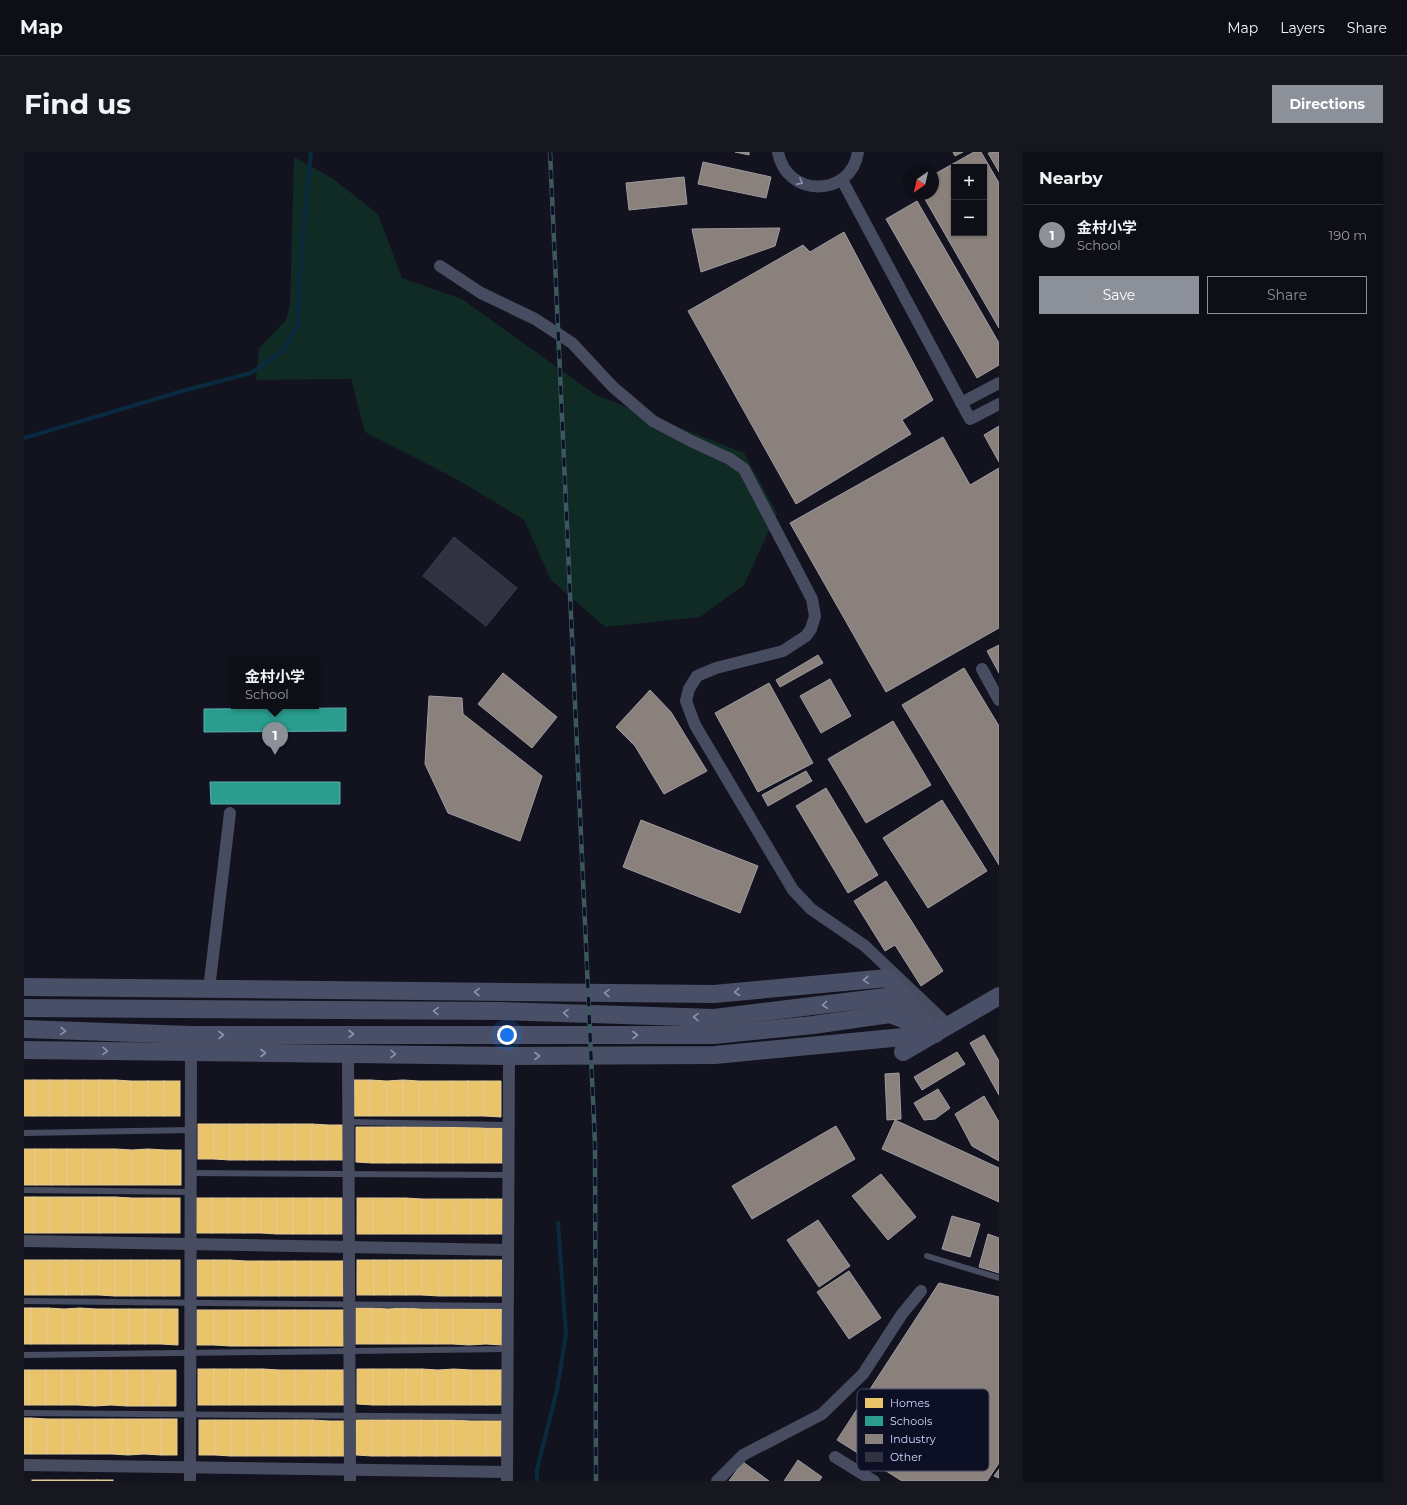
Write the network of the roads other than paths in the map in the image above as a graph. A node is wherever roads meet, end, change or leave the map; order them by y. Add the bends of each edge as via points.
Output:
1 (778, 152) edge
2 (858, 152) edge
3 (842, 180) junction
4 (440, 266) dead end
5 (999, 383) edge
6 (961, 403) junction
7 (999, 404) edge
8 (982, 669) dead end
9 (999, 700) edge
10 (230, 813) dead end
11 (24, 987) edge
12 (209, 989) junction
13 (998, 999) edge
14 (24, 1008) edge
15 (24, 1029) edge
16 (942, 1030) junction
17 (191, 1035) junction
18 (24, 1050) edge
19 (903, 1052) dead end
20 (191, 1053) junction
21 (348, 1054) junction
22 (509, 1056) junction
23 (348, 1122) junction
24 (508, 1125) junction
25 (191, 1130) junction
26 (24, 1133) edge
27 (191, 1173) junction
28 (349, 1174) junction
29 (508, 1175) junction
30 (24, 1190) edge
31 (191, 1192) junction
32 (24, 1241) edge
33 (190, 1244) junction
34 (349, 1247) junction
35 (508, 1250) junction
36 (927, 1256) dead end
37 (999, 1278) edge
38 (922, 1291) dead end
39 (24, 1301) edge
40 (191, 1303) junction
41 (349, 1304) junction
42 (508, 1306) junction
43 (508, 1350) junction
44 (350, 1351) junction
45 (191, 1353) junction
46 (24, 1355) edge
47 (24, 1414) edge
48 (191, 1415) junction
49 (350, 1416) junction
50 (507, 1417) junction
51 (835, 1458) dead end
52 (24, 1465) edge
53 (190, 1467) junction
54 (857, 1471) edge
55 (857, 1471) edge
56 (350, 1475) edge
57 (507, 1476) edge
58 (190, 1481) edge
59 (717, 1481) edge
60 (874, 1481) edge

1 -> 3 street via 783,167 803,184 830,186
2 - 3 street via 851,171
3 - 6 street
4 - 16 street via 482,293 535,319 572,344 613,387 653,421 730,459 744,469 812,599 815,616 806,636 783,652 716,668 697,676 689,689 686,701 695,725 793,890 811,909 865,946
5 - 6 street
6 - 7 street via 970,420
8 - 9 street
10 - 12 street
11 - 12 street
16 -> 12 street via 888,978 714,994
13 - 16 street
16 -> 14 street via 886,997 714,1018 503,1011
15 -> 17 street
17 -> 16 street via 714,1035 890,1014
16 - 19 street
22 -> 16 street via 715,1055
17 - 20 street
18 -> 20 street
20 -> 21 street
20 - 25 street
21 -> 22 street
21 - 23 street
22 - 24 street
23 - 24 lane
23 - 28 street
24 - 29 street
25 - 26 lane
25 - 27 street
27 - 28 lane
27 - 31 street
28 - 29 lane
28 - 34 street
29 - 35 street
30 - 31 lane
31 - 33 street
32 - 33 street
33 - 34 street
33 - 40 street
34 - 35 street
34 - 41 street
35 - 42 street
36 - 37 lane
38 - 59 street via 902,1314 863,1374 822,1414 743,1455
39 - 40 lane
40 - 41 lane
40 - 45 street
41 - 42 lane
41 - 44 street
42 - 43 street
43 - 44 lane
43 - 50 street
44 - 45 lane
44 - 49 street
45 - 46 lane
45 - 48 street
47 - 48 lane
48 - 49 lane
48 - 53 street
49 - 50 lane
49 - 56 street
50 - 57 street
51 - 55 street
52 - 53 street
53 - 56 street
53 - 58 street
54 - 60 street
56 - 57 street

